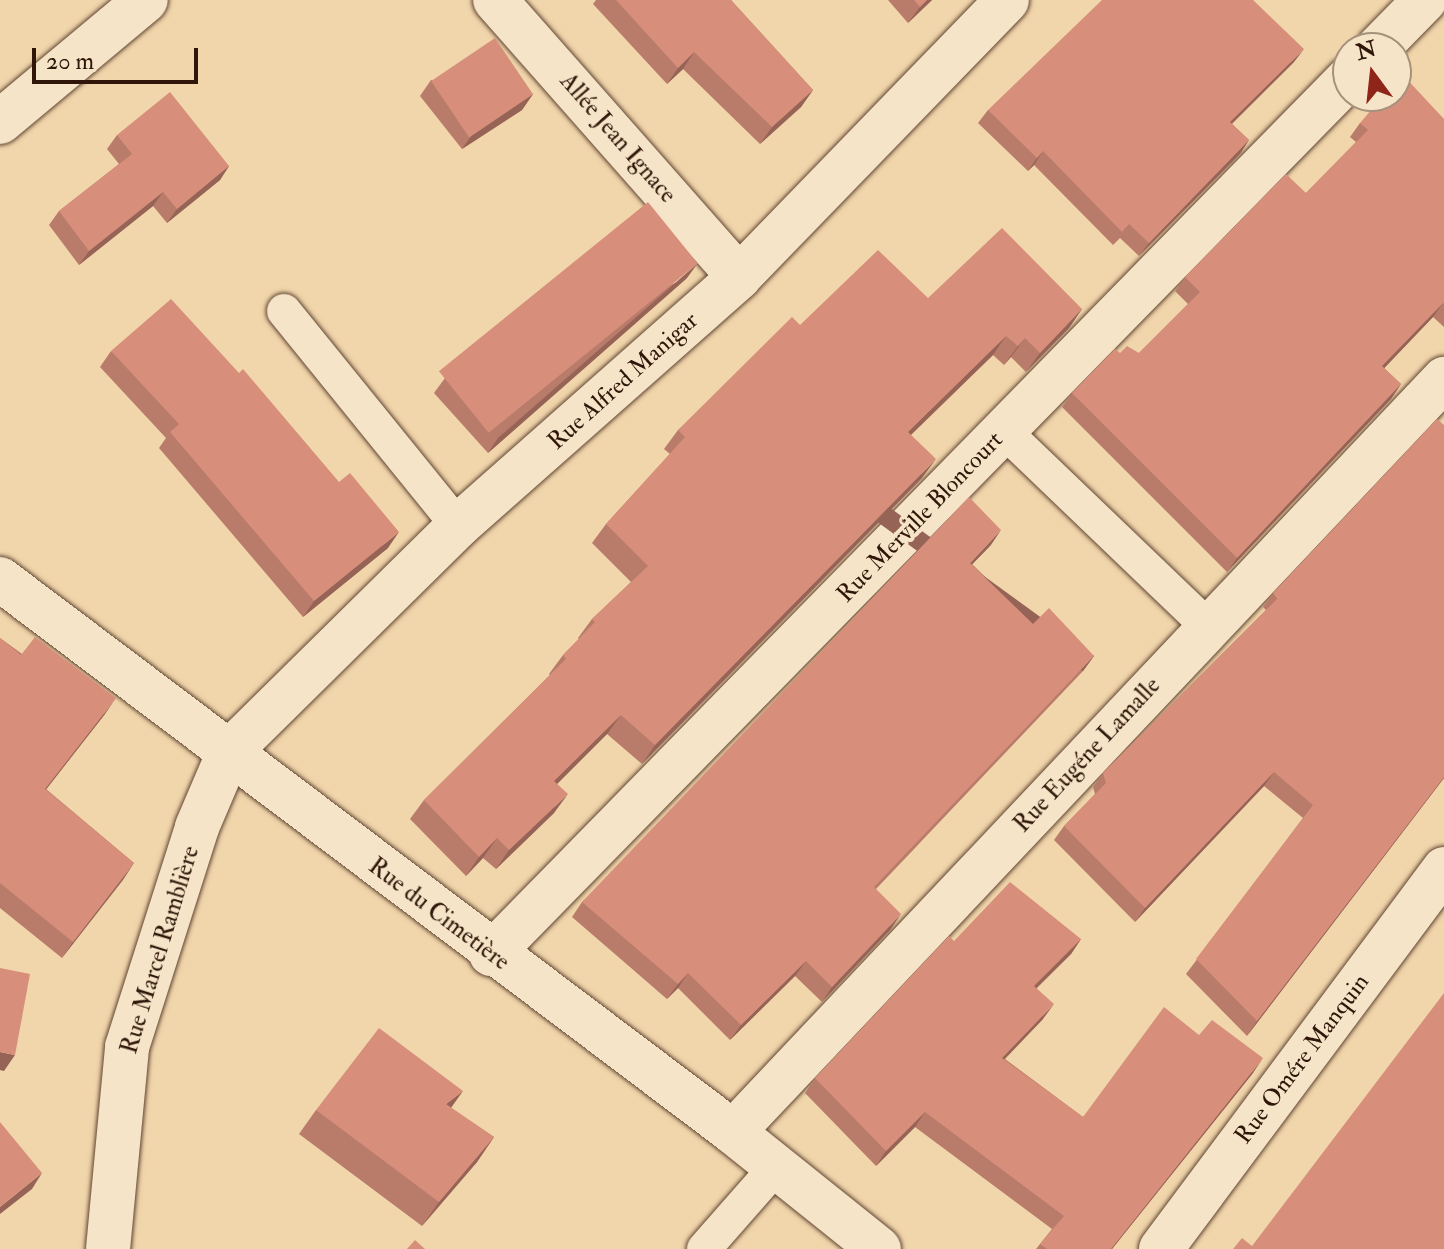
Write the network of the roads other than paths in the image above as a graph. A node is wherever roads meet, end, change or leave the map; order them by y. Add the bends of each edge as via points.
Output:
1 (146, 0) edge
2 (1007, 0) edge
3 (1425, 0) edge
4 (1437, 0) edge
5 (505, 3) edge
6 (1444, 7) edge
7 (1394, 32) edge
8 (1332, 95) edge
9 (0, 122) edge
10 (739, 277) junction
11 (284, 311) dead end
12 (1444, 379) edge
13 (1004, 431) junction
14 (458, 526) junction
15 (0, 579) edge
16 (1207, 626) junction
17 (229, 752) junction
18 (1444, 869) edge
19 (491, 954) junction
20 (733, 1132) junction
21 (777, 1166) junction
22 (108, 1249) edge
23 (704, 1249) edge
24 (879, 1249) edge
25 (1161, 1249) edge

1 - 9 street
2 - 10 street, Rue Alfred Manigar
3 - 7 street
4 - 6 street
5 - 10 street, Allée Jean Ignace
8 - 13 street, Rue Merville Bloncourt
10 - 14 street, Rue Alfred Manigar
11 - 14 lane
12 - 16 street, Rue Eugéne Lamalle
13 - 16 lane
13 - 19 street, Rue Merville Bloncourt
14 - 17 street, Rue Alfred Manigar
15 - 17 street, Rue du Cimetière
16 - 20 street, Rue Eugéne Lamalle
17 - 19 street, Rue du Cimetière
17 - 22 street, Rue Marcel Ramblière via 197,827 127,1047
18 - 25 street, Rue Omére Manquin
19 - 20 street, Rue du Cimetière
20 - 21 street, Rue du Cimetière
21 - 23 lane
21 - 24 street, Rue du Cimetière

